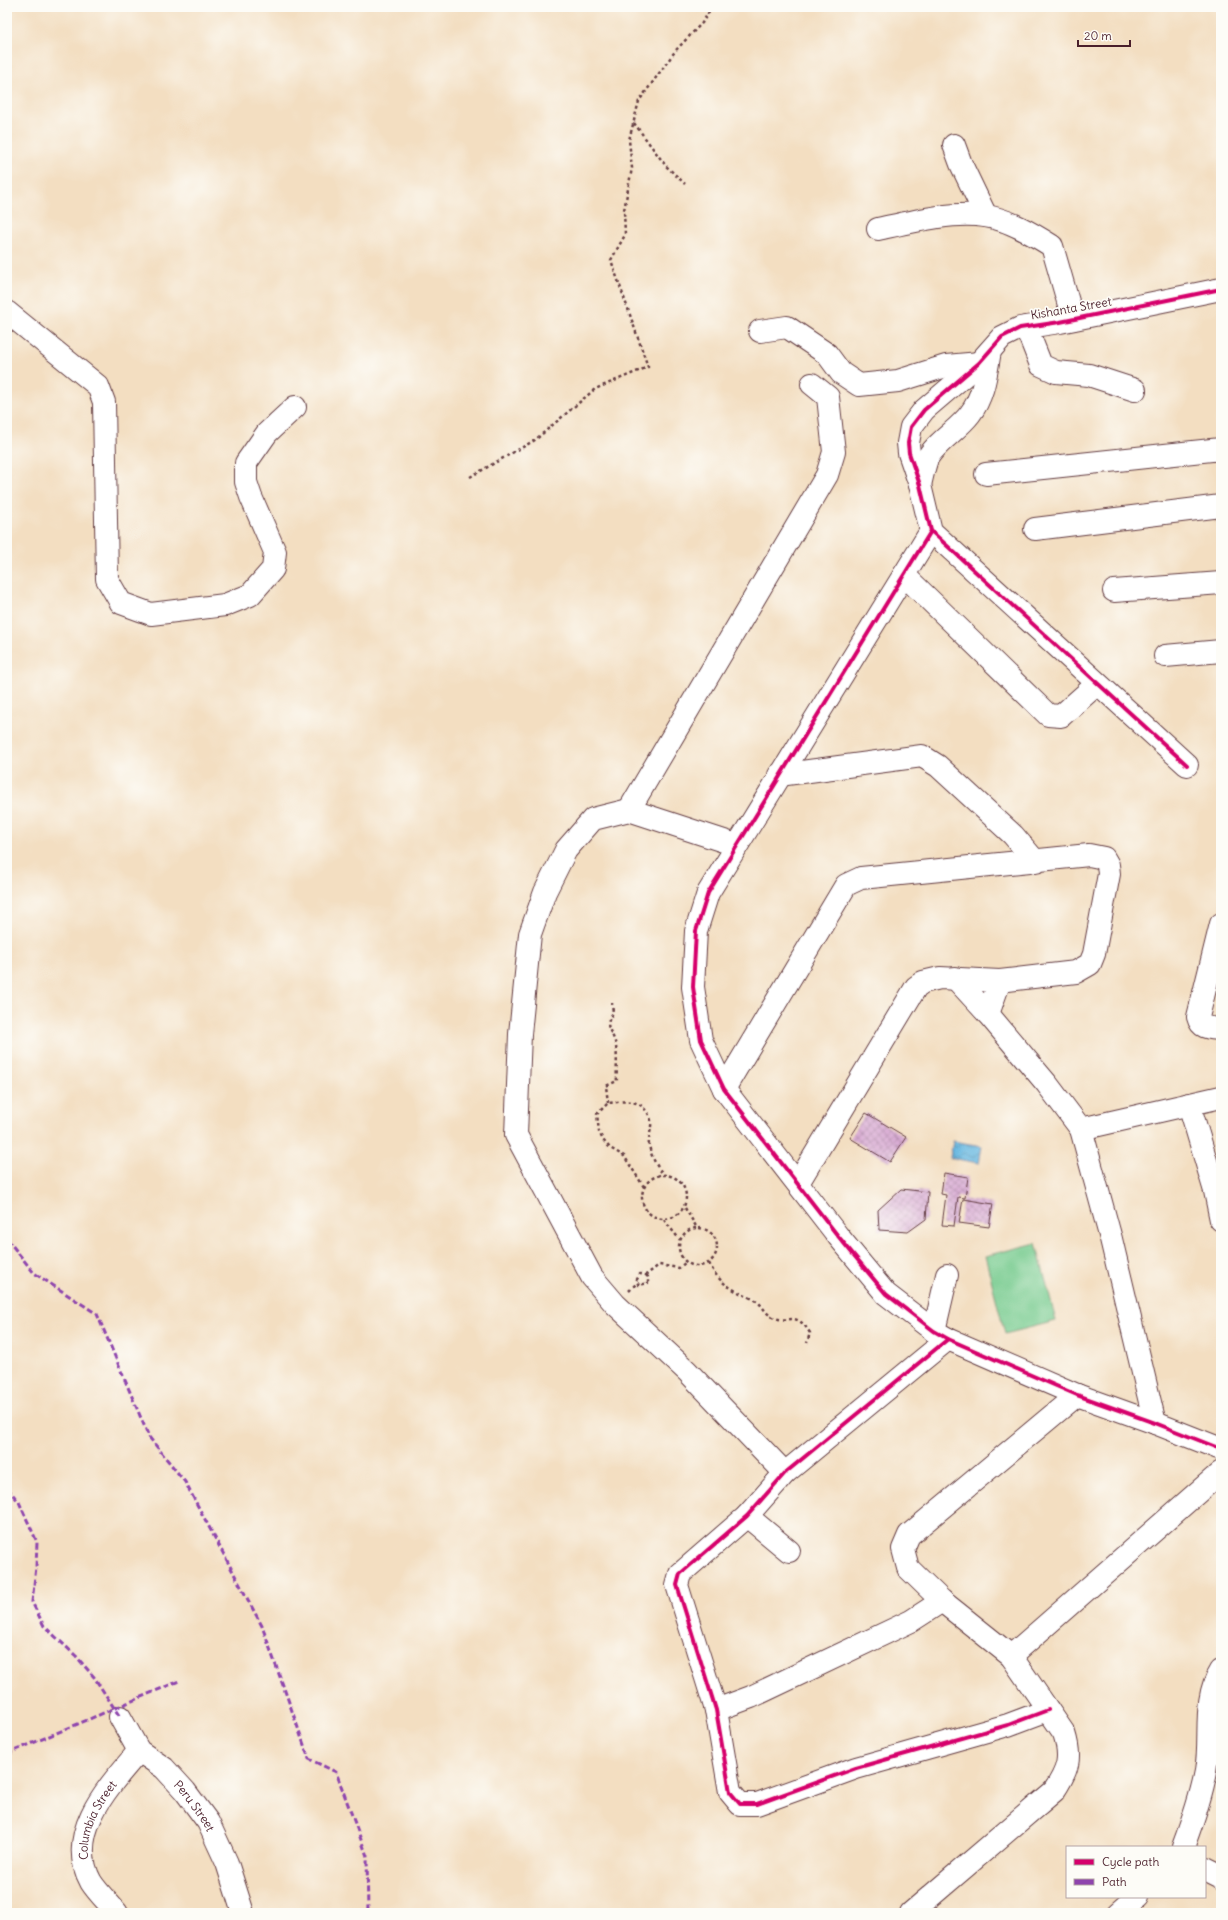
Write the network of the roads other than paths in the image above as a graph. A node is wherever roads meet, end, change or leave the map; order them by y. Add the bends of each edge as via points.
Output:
1 (954, 145) dead end
2 (986, 216) junction
3 (878, 229) dead end
4 (1221, 289) edge
5 (7, 312) edge
6 (1073, 319) junction
7 (1026, 327) junction
8 (760, 331) dead end
9 (985, 360) junction
10 (812, 384) dead end
11 (1135, 390) dead end
12 (941, 396) junction
13 (295, 407) dead end
14 (965, 420) junction
15 (1221, 449) edge
16 (986, 474) dead end
17 (920, 485) junction
18 (1221, 506) edge
19 (1035, 529) dead end
20 (931, 531) junction
21 (904, 575) junction
22 (1221, 583) edge
23 (1114, 591) dead end
24 (1221, 651) edge
25 (1165, 656) dead end
26 (1097, 684) junction
27 (1187, 765) dead end
28 (779, 775) junction
29 (629, 810) junction
30 (736, 845) junction
31 (1036, 862) junction
32 (1221, 924) edge
33 (1217, 960) edge
34 (955, 978) junction
35 (1000, 981) junction
36 (988, 1014) junction
37 (1221, 1029) edge
38 (724, 1089) junction
39 (1221, 1097) edge
40 (1189, 1104) junction
41 (1081, 1129) junction
42 (798, 1184) junction
43 (1218, 1190) edge
44 (1221, 1220) edge
45 (947, 1275) dead end
46 (941, 1335) junction
47 (1077, 1395) junction
48 (1155, 1422) junction
49 (1221, 1449) edge
50 (785, 1472) junction
51 (1221, 1472) edge
52 (747, 1516) junction
53 (789, 1551) dead end
54 (942, 1601) junction
55 (1011, 1656) junction
56 (1221, 1670) edge
57 (716, 1710) junction
58 (1048, 1710) junction
59 (120, 1717) dead end
60 (139, 1751) junction
61 (1183, 1846) edge
62 (1206, 1870) edge
63 (1221, 1877) edge
64 (1136, 1898) edge
65 (117, 1913) edge
66 (243, 1913) edge
67 (911, 1913) edge
68 (1119, 1913) edge

1 - 2 street
2 - 3 street via 925,219
2 - 6 street via 1024,229 1052,246
4 - 6 street, Kishanta Street
5 - 13 street via 98,386 104,402 107,579 121,603 151,614 225,604 250,594 273,569 275,552 248,490 246,463 267,433
6 - 7 street, Kishanta Street
7 - 9 street, Kishanta Street via 1002,337
7 - 11 street via 1041,365 1056,372 1089,375
8 - 9 street via 787,327 827,354 841,373 859,385 898,381 946,366
9 - 12 street, Kishanta Street
9 - 14 street via 983,389
10 - 29 street via 828,397 834,452 827,475
12 - 14 street
12 - 17 street, Kishanta Street via 924,410 911,427 909,453
14 - 17 street via 933,449 927,458
15 - 16 street
17 - 20 street, Kishanta Street
18 - 19 street
20 - 21 street
20 - 26 street
21 - 26 street via 1048,715 1061,716
21 - 28 street
22 - 23 street
24 - 25 street
26 - 27 street
28 - 30 street
28 - 31 street via 919,748 1013,835
29 - 30 street
29 - 50 street via 593,819 566,850 545,892 530,934 520,1034 516,1135 592,1277 615,1304 687,1371
30 - 38 street via 708,893 696,931 693,987 701,1040
31 - 35 street via 1089,855 1104,858 1109,874 1094,954 1090,964 1076,972
31 - 38 street via 862,878 846,885
32 - 33 street
33 - 37 street via 1198,1017 1204,1027
34 - 35 street
34 - 36 street
34 - 42 street via 929,980 916,987
35 - 36 street
36 - 41 street
38 - 42 street
39 - 40 street
40 - 41 street
40 - 43 street
41 - 48 street via 1111,1239
42 - 46 street via 886,1294
43 - 44 street
45 - 46 street
46 - 47 street
46 - 50 street
47 - 48 street
47 - 54 street via 910,1535 903,1549 908,1568
48 - 49 street
50 - 52 street
51 - 55 street
52 - 53 street
52 - 57 street via 680,1574 677,1584
54 - 55 street
54 - 57 street via 897,1628 750,1697
55 - 58 street
56 - 61 street via 1209,1698 1206,1770
57 - 58 street via 730,1792 740,1804 757,1804 856,1768 1008,1725
58 - 67 street via 1064,1733 1068,1745 1069,1760 1064,1776 1054,1791
59 - 60 street, Peru Street
60 - 65 street, Columbia Street via 112,1782 92,1813 82,1843 82,1858 92,1882
60 - 66 street, Peru Street via 164,1768 208,1822 228,1863
62 - 63 street
64 - 68 street

